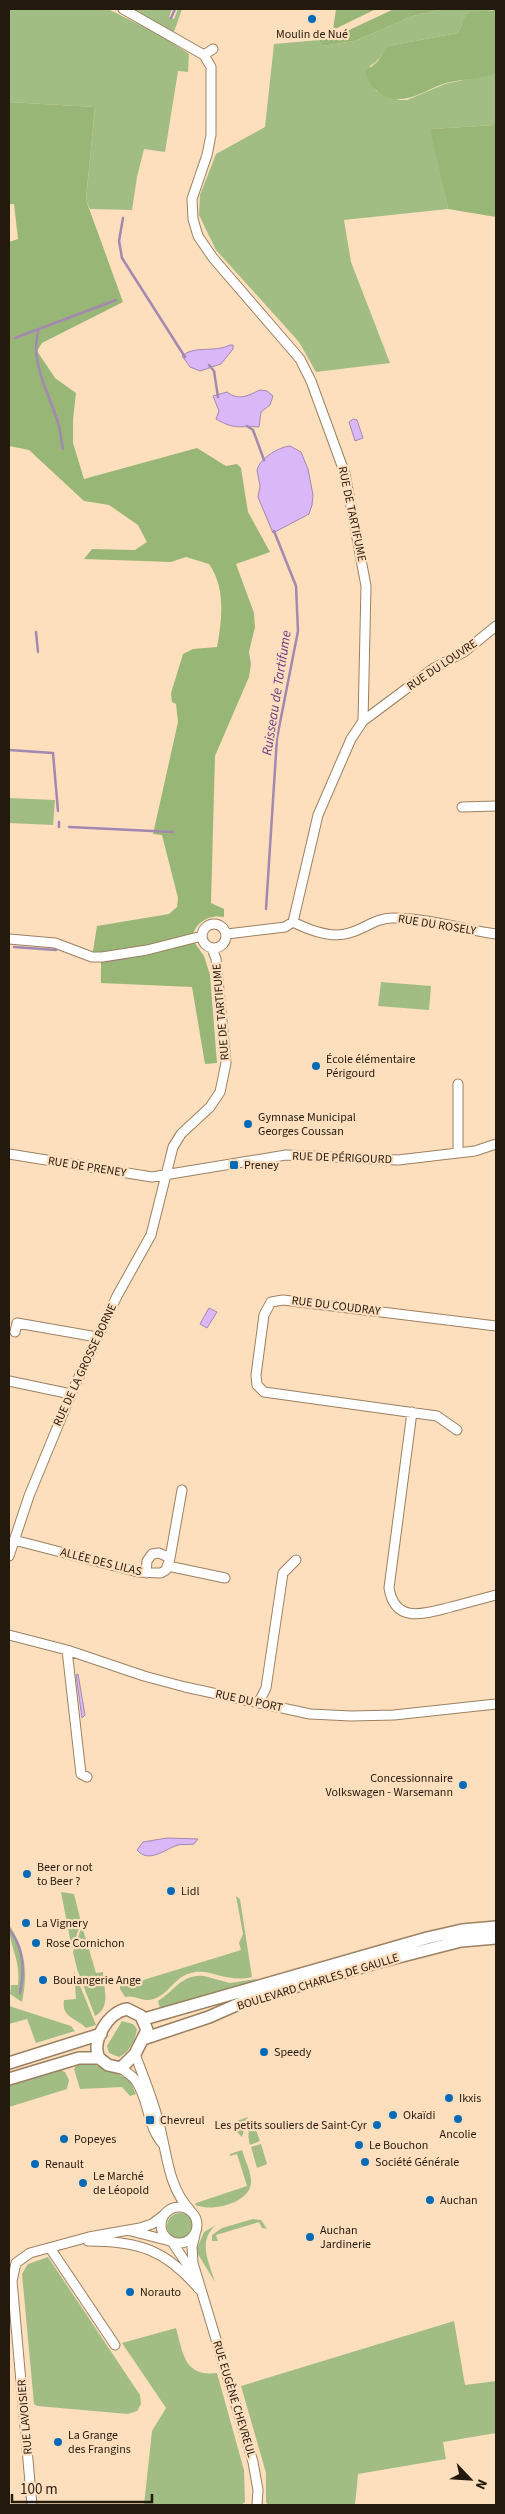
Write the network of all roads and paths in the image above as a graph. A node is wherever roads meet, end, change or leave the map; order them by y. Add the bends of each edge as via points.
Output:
1 (123, 9) edge
2 (213, 49) dead end
3 (204, 55) junction
4 (496, 626) edge
5 (363, 721) junction
6 (462, 806) dead end
7 (496, 806) edge
8 (293, 922) junction
9 (226, 934) junction
10 (496, 934) edge
11 (202, 936) junction
12 (9, 939) edge
13 (212, 948) junction
14 (458, 1084) dead end
15 (496, 1144) edge
16 (458, 1153) junction
17 (9, 1154) edge
18 (166, 1176) junction
19 (496, 1326) edge
20 (15, 1332) dead end
21 (97, 1337) junction
22 (9, 1381) edge
23 (71, 1394) junction
24 (412, 1412) junction
25 (457, 1430) dead end
26 (182, 1490) dead end
27 (14, 1540) junction
28 (9, 1556) edge
29 (296, 1560) dead end
30 (169, 1562) junction
31 (146, 1573) junction
32 (225, 1578) dead end
33 (496, 1595) edge
34 (9, 1635) edge
35 (67, 1650) junction
36 (259, 1702) junction
37 (496, 1704) edge
38 (87, 1777) dead end
39 (496, 1927) edge
40 (496, 1938) edge
41 (144, 2019) junction
42 (101, 2034) junction
43 (143, 2039) junction
44 (135, 2054) junction
45 (99, 2058) junction
46 (9, 2063) edge
47 (121, 2068) junction
48 (9, 2079) edge
49 (162, 2142) junction
50 (173, 2182) junction
51 (190, 2210) junction
52 (166, 2213) junction
53 (124, 2231) junction
54 (195, 2235) junction
55 (76, 2241) junction
56 (171, 2242) junction
57 (50, 2248) junction
58 (202, 2293) junction
59 (116, 2345) dead end
60 (32, 2505) edge
61 (256, 2505) edge

1 - 3 street
2 - 3 street
3 - 5 street, RUE DE TARTIFUME via 211,67 211,135 192,199 193,219 198,236 213,258 300,359 345,474 366,586
4 - 5 street, RUE DU LOUVRE via 464,652 434,668
5 - 8 street via 351,739 318,815
6 - 7 street
8 - 9 street via 285,927
8 - 10 street, RUE DU ROSELY via 314,931 339,934 378,920 403,918
9 - 11 street via 223,927 211,924
9 - 13 street via 223,945
11 - 12 street via 102,957 86,955 54,943
11 - 13 street via 206,945
13 - 18 street, RUE DE TARTIFUME via 216,959 225,1057 224,1082 210,1107 177,1139
14 - 16 street
15 - 16 street, RUE DE PÉRIGOURD
16 - 18 street, RUE DE PÉRIGOURD via 398,1160 286,1155
17 - 18 street, RUE DE PRENEY via 152,1177
18 - 21 street, RUE DE LA GROSSE BORNE via 151,1235
19 - 24 street, RUE DU COUDRAY via 283,1300 274,1300 268,1305 256,1375 257,1385 264,1392
20 - 21 street via 17,1323
21 - 23 street, RUE DE LA GROSSE BORNE
22 - 23 street
23 - 27 street, RUE DE LA GROSSE BORNE
24 - 25 street, RUE DU COUDRAY via 437,1416
24 - 33 street via 389,1588 392,1599 403,1611 418,1615
26 - 30 street
27 - 28 street, RUE DE LA GROSSE BORNE
27 - 31 street, ALLÉE DES LILAS
29 - 36 street via 284,1573 266,1688
30 - 31 street, ALLÉE DES LILAS via 161,1574
30 - 31 street via 159,1553 152,1554 147,1561
30 - 32 street
34 - 35 street, RUE DU PORT
35 - 36 street, RUE DU PORT via 144,1676
35 - 38 street via 82,1774
36 - 37 street, RUE DU PORT via 310,1714 352,1716
39 - 41 main road, BOULEVARD CHARLES DE GAULLE via 426,1938
40 - 43 main road, BOULEVARD CHARLES DE GAULLE via 454,1943 382,1962 243,2002
41 - 42 main road via 132,2010 121,2010 111,2017
41 - 43 main road via 147,2030
42 - 45 main road via 97,2050
42 - 46 main road
43 - 44 main road
44 - 47 main road
44 - 49 street via 154,2106
45 - 47 main road via 108,2065
45 - 48 main road via 79,2058
47 - 49 street via 138,2084 155,2135
49 - 50 street
50 - 51 street
50 - 52 street via 174,2196
51 - 52 street via 180,2206
51 - 54 street via 198,2223
52 - 53 street, RUE LAVOISIER via 152,2224
52 - 56 street via 161,2228
53 - 55 street, RUE LAVOISIER
53 - 56 street, RUE LAVOISIER
54 - 56 street via 186,2242
54 - 58 street, RUE EUGÈNE CHEVREUL via 192,2254
55 - 57 street, RUE LAVOISIER
55 - 58 street via 124,2242 152,2250 175,2264
56 - 58 street, RUE EUGÈNE CHEVREUL via 190,2267
57 - 59 street
57 - 60 street, RUE LAVOISIER via 23,2256 12,2273
58 - 61 street, RUE EUGÈNE CHEVREUL via 253,2462 258,2490

